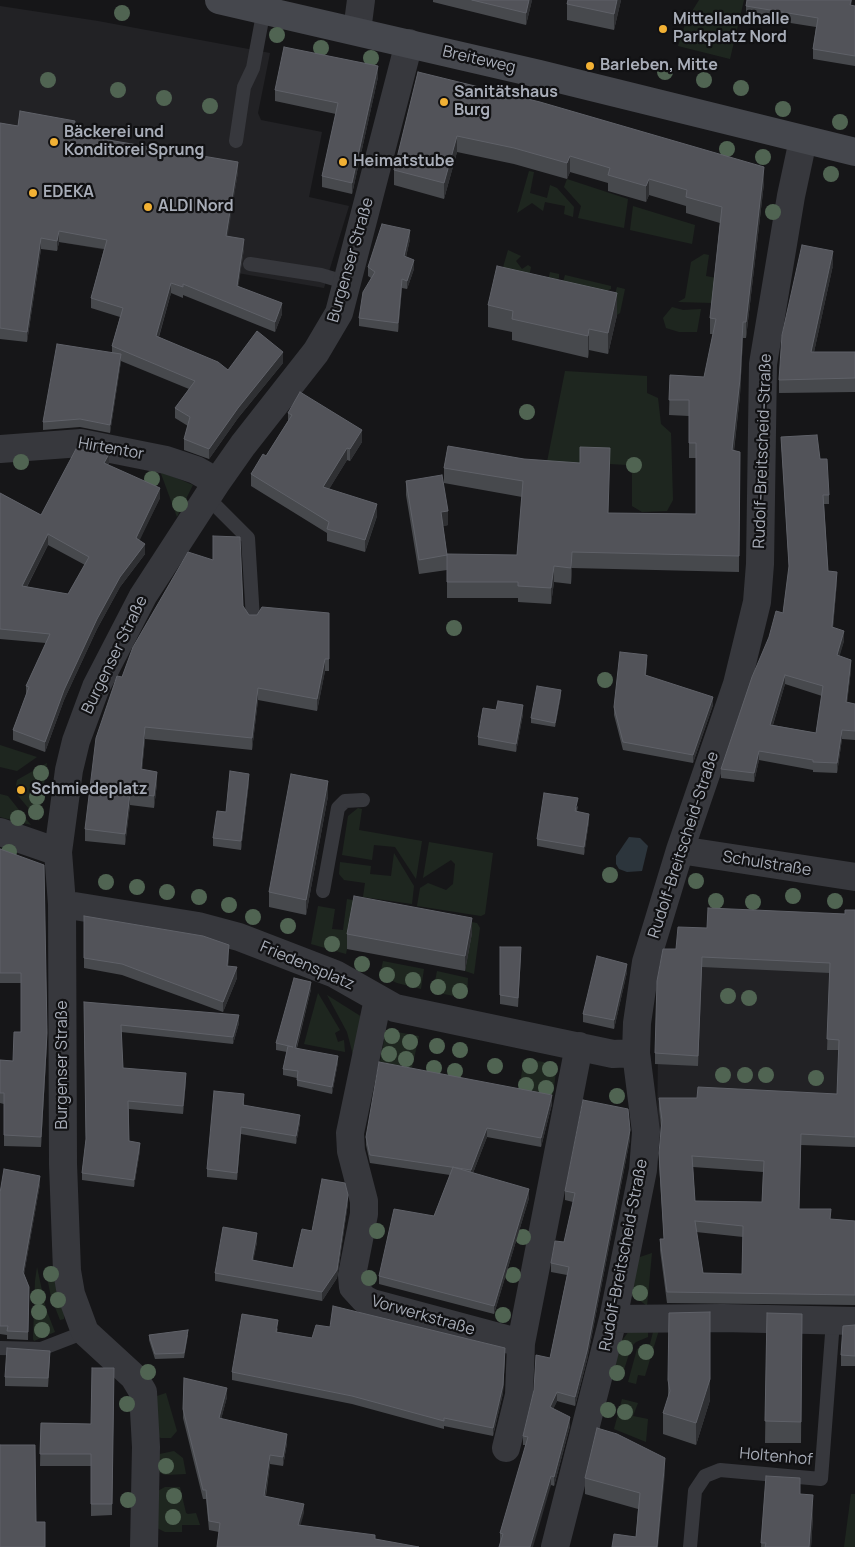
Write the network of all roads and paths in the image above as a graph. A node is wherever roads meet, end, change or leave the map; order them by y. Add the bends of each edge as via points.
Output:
1 (219, 0) edge
2 (361, 0) edge
3 (264, 9) junction
4 (356, 30) junction
5 (409, 43) junction
6 (236, 140) dead end
7 (803, 140) junction
8 (855, 152) edge
9 (250, 264) dead end
10 (348, 283) junction
11 (0, 449) edge
12 (213, 490) junction
13 (253, 619) edge
14 (363, 800) dead end
15 (0, 832) edge
16 (680, 850) junction
17 (58, 852) junction
18 (855, 877) edge
19 (323, 891) dead end
20 (62, 904) junction
21 (378, 999) junction
22 (579, 1046) junction
23 (636, 1053) junction
24 (613, 1318) junction
25 (844, 1321) edge
26 (85, 1332) junction
27 (521, 1343) junction
28 (0, 1348) edge
29 (506, 1448) dead end
30 (144, 1547) edge
31 (555, 1547) edge
32 (690, 1547) edge

1 - 3 street, Breiteweg
2 - 4 street
3 - 4 street, Breiteweg
3 - 6 lane via 253,68 244,87
4 - 5 street, Breiteweg
5 - 7 street, Breiteweg
5 - 10 street, Burgenser Straße
7 - 8 street, Breiteweg
7 - 16 street, Rudolf-Breitscheid-Straße via 763,364 760,564 756,602 737,684
9 - 10 lane via 321,275
10 - 12 street, Burgenser Straße via 339,313 326,339
11 - 12 street, Hirtentor via 81,443 166,460 196,470
12 - 13 lane via 248,538
12 - 17 street, Burgenser Straße via 143,596 96,687 69,770
14 - 19 lane via 344,801 338,808
15 - 17 street
16 - 18 street, Schulstraße
16 - 23 street, Rudolf-Breitscheid-Straße via 646,962
17 - 20 street, Burgenser Straße
20 - 21 street, Friedensplatz via 214,930 335,974
20 - 26 street, Burgenser Straße via 65,1235 71,1294
21 - 22 street, Friedensplatz via 394,1008
21 - 27 street, Vorwerkstraße via 350,1133 351,1151 364,1201 352,1275 353,1288 372,1303
22 - 23 street, Friedensplatz via 614,1054
22 - 27 street
23 - 24 street, Rudolf-Breitscheid-Straße via 646,1132 644,1170
24 - 25 street
24 - 31 street, Rudolf-Breitscheid-Straße
25 - 32 lane, Holtenhof via 821,1479 720,1470 705,1476 695,1491
26 - 28 lane via 41,1349
26 - 30 street, Burgenser Straße via 134,1377 143,1392 146,1447
27 - 29 street via 519,1394

